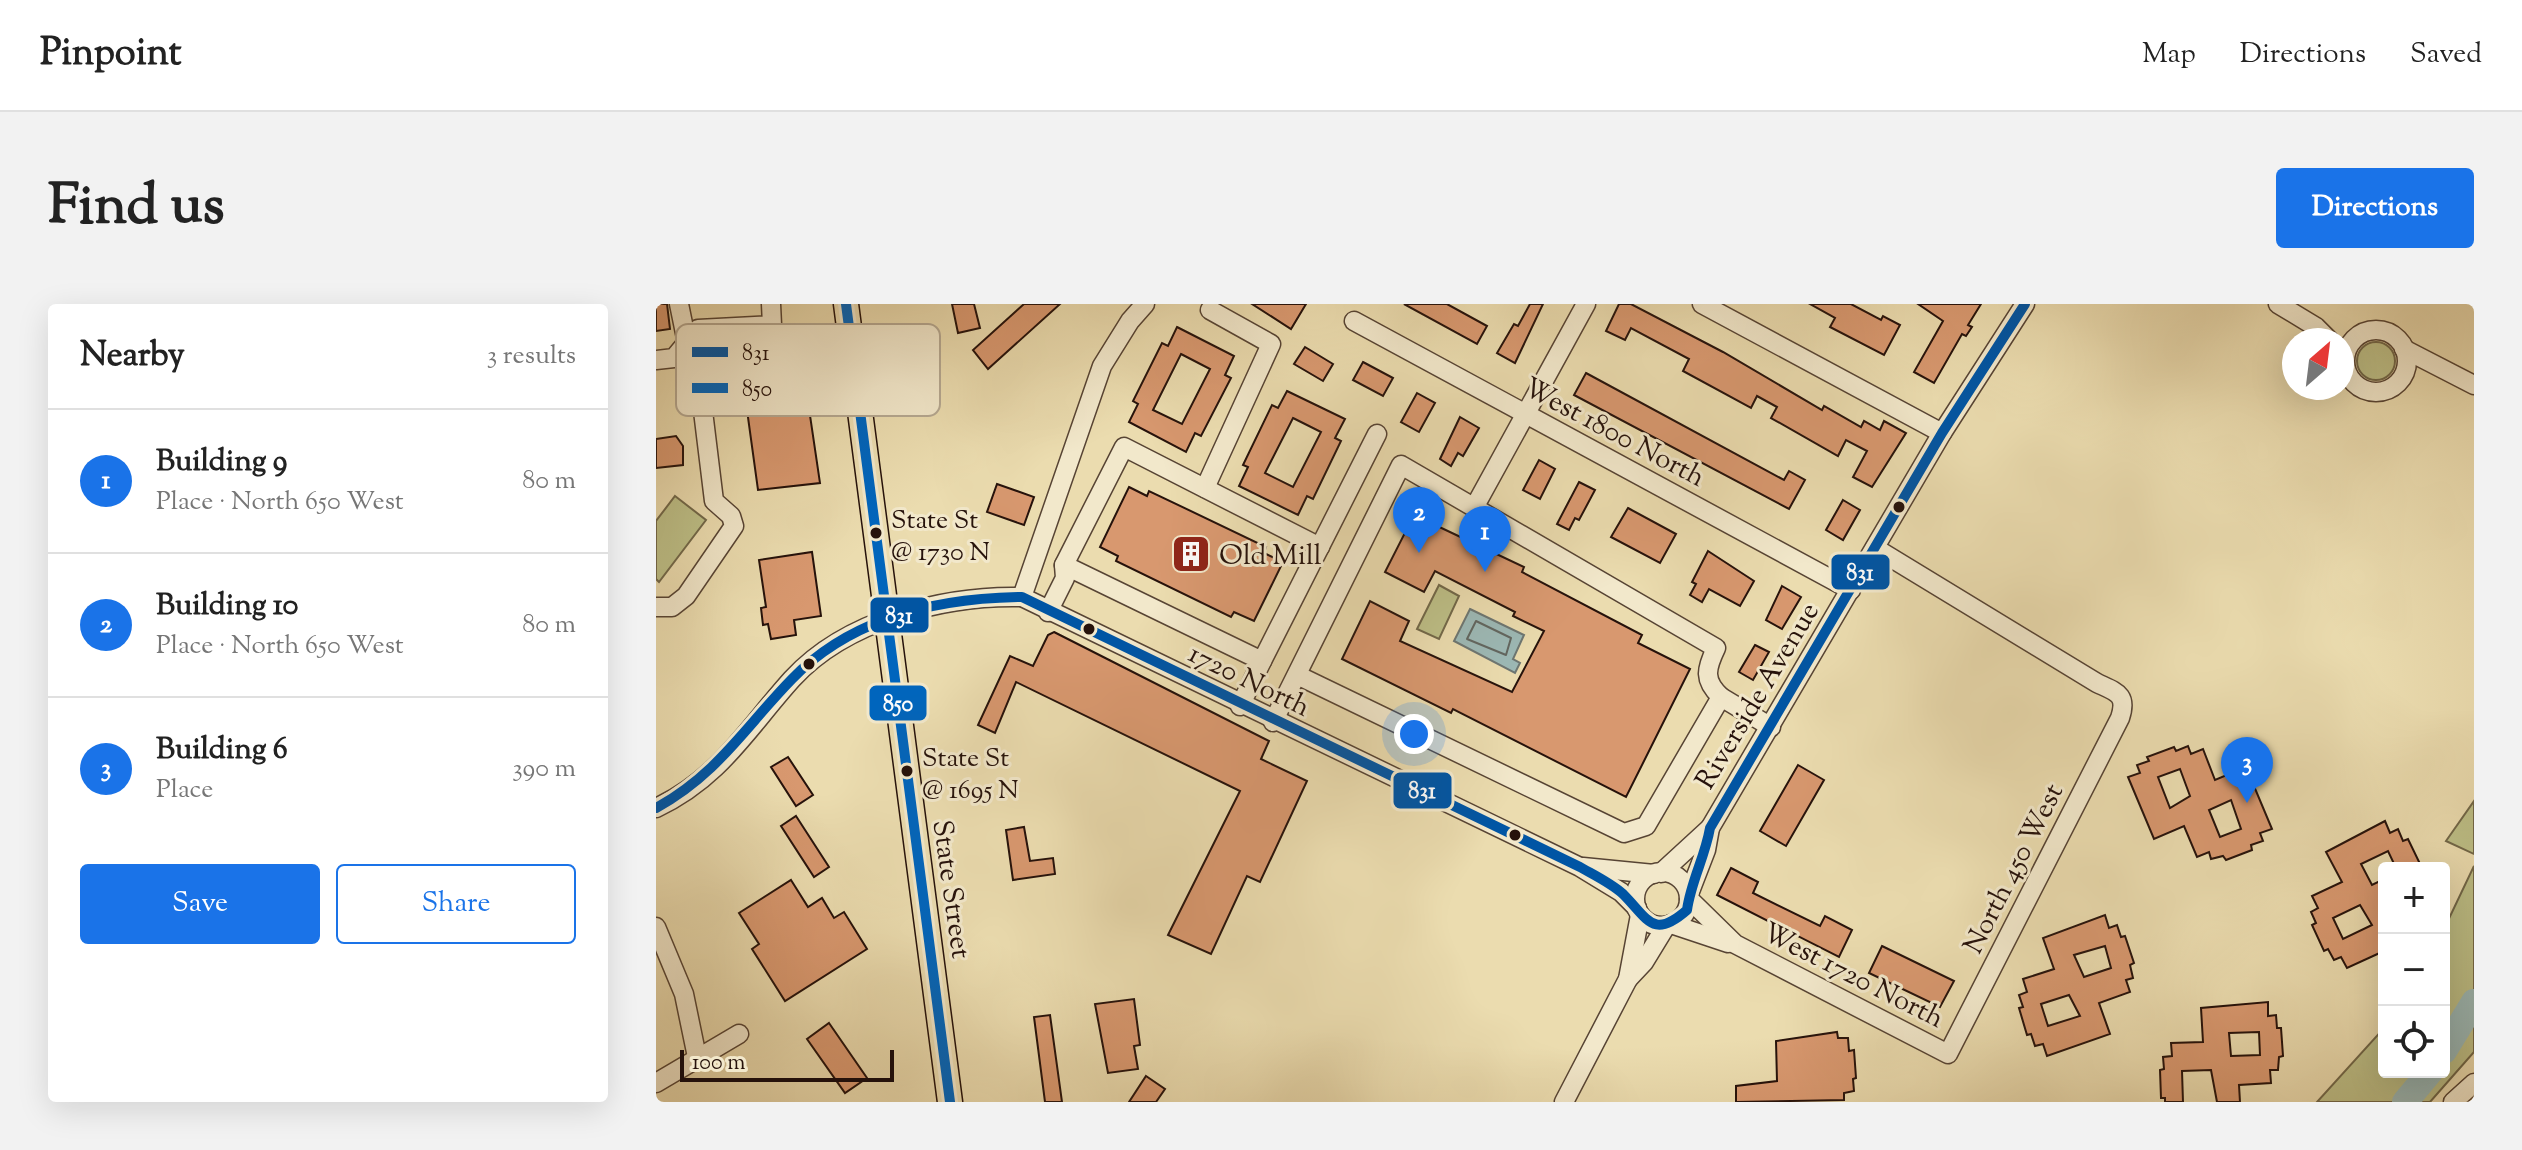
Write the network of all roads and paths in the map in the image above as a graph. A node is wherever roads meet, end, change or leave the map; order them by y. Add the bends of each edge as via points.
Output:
1 (679, 304) edge
2 (771, 304) edge
3 (846, 304) edge
4 (1145, 304) edge
5 (1586, 304) edge
6 (1702, 304) edge
7 (2025, 304) edge
8 (2278, 304) edge
9 (1210, 310) dead end
10 (1354, 321) dead end
11 (683, 324) edge
12 (772, 324) edge
13 (849, 324) edge
14 (2315, 328) edge
15 (2354, 335) edge
16 (2360, 335) junction
17 (2354, 342) edge
18 (2404, 349) junction
19 (676, 356) edge
20 (656, 360) edge
21 (2404, 374) junction
22 (2354, 382) edge
23 (2467, 382) edge
24 (704, 416) edge
25 (861, 416) edge
26 (1527, 416) junction
27 (1942, 433) junction
28 (1377, 434) dead end
29 (1205, 488) junction
30 (1475, 506) junction
31 (1320, 547) junction
32 (1875, 548) junction
33 (1064, 565) junction
34 (1851, 590) junction
35 (1022, 597) junction
36 (664, 607) edge
37 (1048, 612) junction
38 (888, 622) junction
39 (1262, 661) junction
40 (1297, 675) junction
41 (1721, 697) junction
42 (1240, 706) junction
43 (1273, 722) junction
44 (1771, 727) junction
45 (659, 807) edge
46 (1710, 828) junction
47 (1580, 867) junction
48 (1658, 873) junction
49 (1689, 897) junction
50 (1639, 911) junction
51 (1668, 925) junction
52 (656, 927) edge
53 (1735, 944) junction
54 (1628, 979) junction
55 (739, 1034) dead end
56 (1948, 1054) joint
57 (697, 1057) junction
58 (656, 1083) edge
59 (2474, 1083) edge
60 (950, 1102) edge
61 (1564, 1102) edge
62 (2453, 1102) edge

1 - 11 street
2 - 12 street
3 - 13 main road, State Street
4 - 35 street via 1102,366
5 - 26 street
6 - 27 street
7 - 27 street, Riverside Avenue
8 - 14 street
9 - 29 street via 1271,344
10 - 26 street, West 1800 North
15 - 16 street
16 - 17 street
16 - 18 street via 2385,331
18 - 21 street
18 - 23 street
19 - 20 street
21 - 22 street via 2384,391 2367,391
21 - 23 street via 2423,371
24 - 36 street via 714,501 734,526 686,596
25 - 38 main road, State Street
26 - 30 street
26 - 34 street, West 1800 North
27 - 32 street, Riverside Avenue
28 - 31 street
29 - 31 street
29 - 33 street via 1124,447
30 - 40 street via 1401,465
30 - 41 street via 1716,648 1706,676
31 - 39 street
32 - 34 street, Riverside Avenue
32 - 56 street, North 450 West via 2119,692 2124,707
33 - 37 street via 1065,578
33 - 39 street
34 - 44 street, Riverside Avenue
35 - 37 street, 1720 North
35 - 38 street via 948,601
37 - 42 street, 1720 North
38 - 45 street via 822,653 795,676 725,760
38 - 60 main road, State Street
39 - 42 street
40 - 41 street via 1624,833 1646,826
40 - 43 street
41 - 44 street
42 - 43 street, 1720 North
43 - 47 street, 1720 North
44 - 46 street, Riverside Avenue
46 - 48 street, Riverside Avenue
46 - 49 street, Riverside Avenue
47 - 48 street, 1720 North
47 - 50 street, 1720 North via 1621,892
48 - 49 street via 1678,878
48 - 50 street via 1638,888
49 - 51 street via 1685,913
49 - 53 street, West 1720 North
50 - 51 street via 1651,923
50 - 54 street
51 - 53 street, West 1720 North
51 - 54 street
52 - 57 street via 674,963
53 - 56 street, West 1720 North
54 - 61 street
55 - 57 street
57 - 58 street
59 - 62 street

